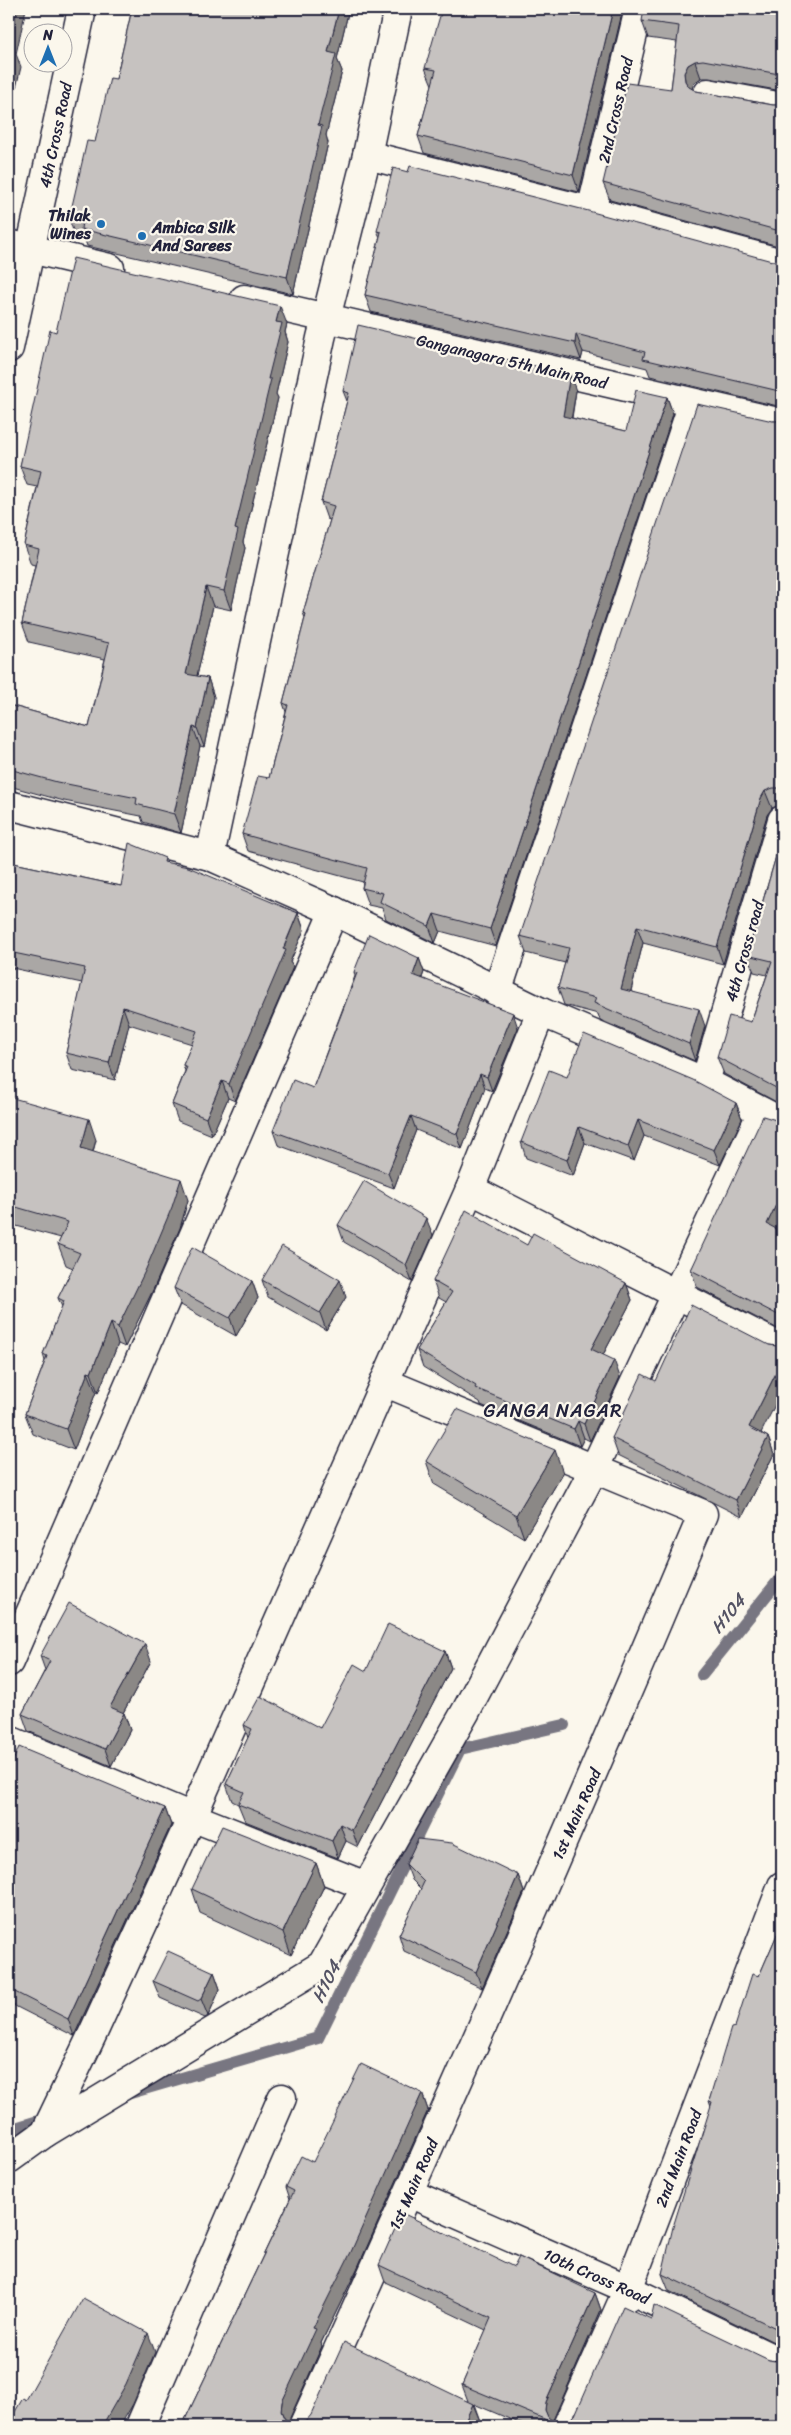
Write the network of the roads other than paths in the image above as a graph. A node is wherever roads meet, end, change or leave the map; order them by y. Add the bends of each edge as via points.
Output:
1 (82, 9) edge
2 (398, 9) edge
3 (639, 9) edge
4 (706, 93) edge
5 (782, 107) edge
6 (367, 156) junction
7 (591, 211) junction
8 (19, 247) edge
9 (782, 263) edge
10 (135, 274) edge
11 (221, 294) edge
12 (326, 318) junction
13 (9, 348) edge
14 (693, 403) junction
15 (782, 424) edge
16 (9, 805) edge
17 (782, 820) edge
18 (210, 856) junction
19 (334, 911) junction
20 (497, 992) junction
21 (541, 1012) junction
22 (705, 1082) junction
23 (772, 1117) edge
24 (470, 1189) junction
25 (676, 1295) junction
26 (782, 1348) edge
27 (384, 1382) junction
28 (594, 1469) junction
29 (9, 1662) edge
30 (9, 1740) edge
31 (192, 1817) junction
32 (366, 1886) junction
33 (782, 1886) edge
34 (282, 2098) dead end
35 (47, 2130) junction
36 (9, 2159) edge
37 (409, 2193) junction
38 (628, 2289) junction
39 (782, 2363) edge
40 (146, 2424) edge
41 (304, 2426) edge
42 (567, 2426) edge

1 - 8 street, 4th Cross Road
2 - 6 street
3 - 7 street, 2nd Cross Road
4 - 5 street
6 - 7 street
6 - 12 street
7 - 9 street
8 - 10 street
8 - 13 street, 4th Cross Road
11 - 12 street, Ganganagara 5th Main Road
12 - 14 street, Ganganagara 5th Main Road
12 - 18 street
14 - 15 street, Ganganagara 5th Main Road
14 - 20 street
16 - 18 street
17 - 22 street, 4th Cross road
18 - 19 street
19 - 20 street
19 - 29 street
20 - 21 street
21 - 22 street
21 - 24 street
22 - 23 street
23 - 25 street
24 - 25 street
24 - 27 street
25 - 26 street
25 - 28 street
27 - 28 street, 1st Main Road
27 - 31 street
28 - 32 street via 466,1711
28 - 37 street, 1st Main Road via 703,1514
30 - 31 street
31 - 32 street
31 - 35 street
32 - 35 street via 322,1965
33 - 38 street, 2nd Main Road
34 - 40 street
35 - 36 street
37 - 38 street, 10th Cross Road
37 - 41 street, 1st Main Road
38 - 39 street, 10th Cross Road
38 - 42 street, 2nd Main Road

